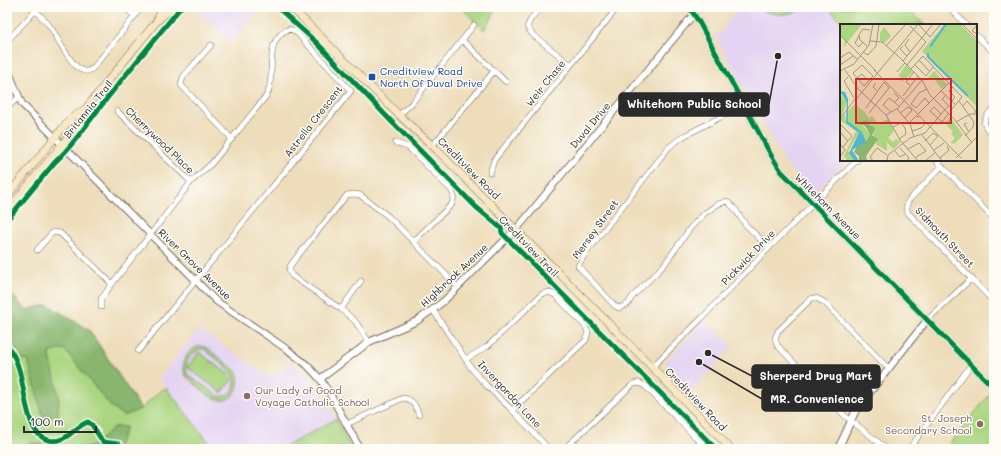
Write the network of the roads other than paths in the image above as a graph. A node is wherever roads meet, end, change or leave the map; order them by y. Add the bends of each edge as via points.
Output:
1 (125, 7) edge
2 (142, 7) edge
3 (163, 7) edge
4 (173, 7) edge
5 (291, 7) edge
6 (540, 7) edge
7 (618, 7) edge
8 (689, 7) edge
9 (949, 7) edge
10 (34, 9) edge
11 (694, 14) junction
12 (134, 16) junction
13 (156, 22) junction
14 (965, 24) edge
15 (474, 25) dead end
16 (977, 36) edge
17 (462, 40) junction
18 (981, 40) junction
19 (7, 41) edge
20 (977, 43) edge
21 (211, 45) dead end
22 (994, 53) edge
23 (571, 65) junction
24 (494, 71) junction
25 (7, 72) edge
26 (506, 82) dead end
27 (19, 97) junction
28 (744, 105) junction
29 (7, 108) edge
30 (994, 108) edge
31 (85, 109) junction
32 (117, 112) dead end
33 (399, 115) junction
34 (994, 136) edge
35 (55, 138) junction
36 (232, 139) junction
37 (395, 143) dead end
38 (62, 145) junction
39 (433, 146) junction
40 (856, 161) edge
41 (937, 161) edge
42 (942, 166) junction
43 (490, 173) dead end
44 (190, 182) junction
45 (7, 196) edge
46 (812, 204) junction
47 (7, 211) edge
48 (994, 219) edge
49 (516, 229) junction
50 (150, 234) junction
51 (414, 241) junction
52 (769, 248) junction
53 (38, 250) dead end
54 (972, 278) junction
55 (196, 281) junction
56 (361, 281) dead end
57 (112, 284) junction
58 (458, 287) junction
59 (994, 302) edge
60 (101, 307) dead end
61 (341, 309) junction
62 (433, 310) junction
63 (927, 320) junction
64 (369, 342) junction
65 (138, 351) dead end
66 (466, 359) junction
67 (971, 365) junction
68 (652, 367) junction
69 (889, 369) junction
70 (320, 379) junction
71 (994, 388) edge
72 (512, 410) junction
73 (420, 415) dead end
74 (851, 421) junction
75 (347, 424) junction
76 (360, 449) edge
77 (550, 449) edge
78 (564, 449) edge
79 (707, 449) edge
80 (731, 449) edge
81 (838, 449) edge
82 (887, 449) edge
83 (909, 449) edge

1 - 12 street
2 - 12 street
3 - 13 main road
4 - 13 main road
5 - 33 main road, Creditview Road
6 - 23 street via 527,27
7 - 23 street, Weir Chase
8 - 11 street, Whitehorn Avenue
9 - 14 street
10 - 12 street via 51,28 73,63 85,72 94,68
10 - 19 street
11 - 28 street, Whitehorn Avenue
11 - 49 street, Duval Drive
13 - 31 main road
15 - 17 street
16 - 18 street
17 - 24 street
17 - 33 street via 412,103
18 - 20 street
18 - 22 street
21 - 36 street via 180,85
23 - 43 street, Weir Chase via 494,160
24 - 26 street
24 - 39 street
25 - 27 street, River Grove Avenue
27 - 29 street
27 - 35 street, River Grove Avenue via 22,104
28 - 46 street, Whitehorn Avenue via 770,155 781,171
28 - 52 street, Mersey Street via 682,137 668,148 578,266 619,308 628,304 664,265 700,217 726,201
30 - 34 street via 983,122
31 - 35 main road via 71,118
31 - 38 main road via 78,125
32 - 44 street, Cherrywood Place
33 - 39 main road, Creditview Road
35 - 38 street, River Grove Avenue
35 - 45 main road
36 - 44 street, Astrella Crescent via 212,163
36 - 55 street, Astrella Crescent via 267,95 270,88 272,50 286,30 295,31 351,91
37 - 51 street via 408,147 454,196 452,204
38 - 47 main road
38 - 50 street, River Grove Avenue
39 - 49 main road, Creditview Road
40 - 46 street, Pickwick Drive
41 - 42 street
42 - 48 street
42 - 54 street, Sidmouth Street via 908,202 906,208
44 - 50 street, Astrella Crescent
46 - 52 street, Pickwick Drive
46 - 63 street, Whitehorn Avenue
49 - 58 street, Highbrook Avenue
49 - 68 main road, Creditview Road
50 - 55 street, River Grove Avenue
50 - 57 street, Astrella Crescent
51 - 58 street
51 - 61 street via 390,217 360,195 351,194 344,198 289,266 292,276
52 - 68 street, Pickwick Drive
53 - 57 street via 53,232 60,233
54 - 59 street, Sidmouth Street
54 - 63 street
55 - 65 street
55 - 70 street, River Grove Avenue via 222,305 288,350
56 - 61 street
57 - 60 street, Astrella Crescent via 101,299
58 - 62 street, Highbrook Avenue
61 - 64 street via 356,321
62 - 64 street, Highbrook Avenue via 417,321
62 - 66 street, Invergordon Lane
63 - 67 street, Whitehorn Avenue
63 - 69 street
64 - 70 street, Highbrook Avenue
66 - 72 street, Invergordon Lane via 486,385
66 - 72 street via 488,346 545,292 555,295 585,326 588,332 586,340
67 - 71 street, Whitehorn Avenue
67 - 83 street
68 - 80 main road, Creditview Road
69 - 74 street via 856,410
69 - 74 street via 824,302 816,298 812,298 778,331 774,338 777,345
70 - 75 street, River Grove Avenue
72 - 77 street, Invergordon Lane
73 - 75 street via 410,399 403,398
74 - 81 street
74 - 82 street
75 - 76 street, River Grove Avenue
78 - 79 street via 636,383 645,386

